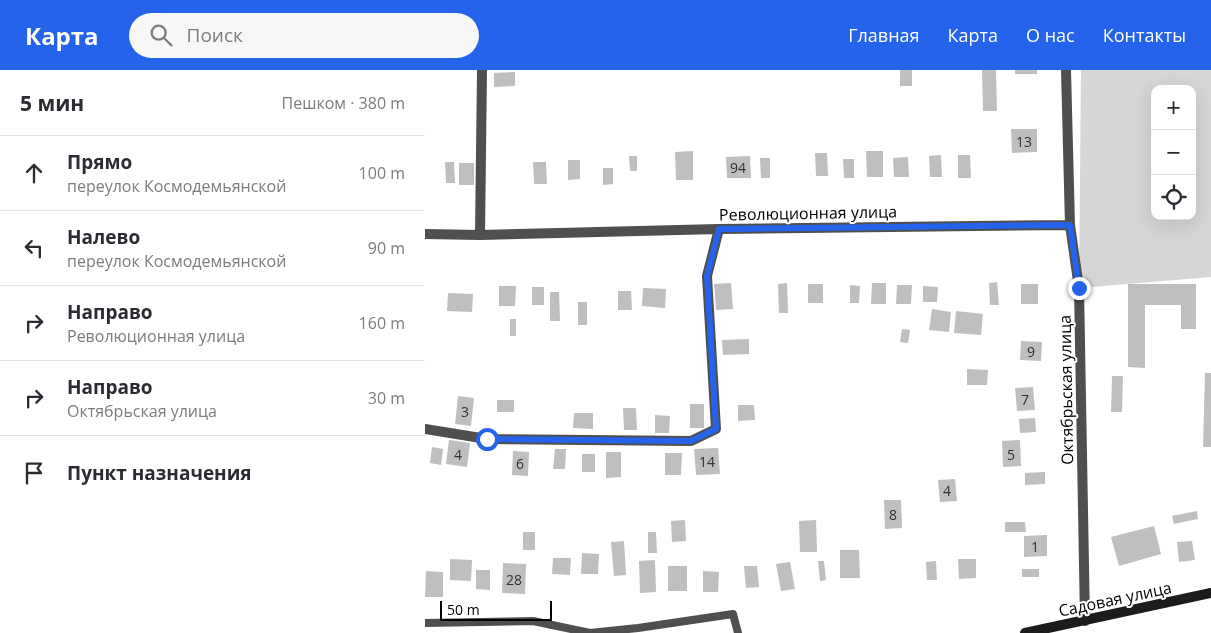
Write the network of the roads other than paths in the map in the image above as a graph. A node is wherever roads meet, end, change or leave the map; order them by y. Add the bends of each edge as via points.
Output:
1 (482, 70) edge
2 (1066, 70) edge
3 (1070, 225) junction
4 (719, 229) junction
5 (425, 234) edge
6 (480, 235) junction
7 (425, 429) edge
8 (1211, 593) edge
9 (1085, 621) junction
10 (425, 623) edge
11 (1042, 631) edge
12 (738, 633) edge
13 (1025, 633) edge

1 - 6 street
2 - 3 street, Октябрьская улица
3 - 4 street, Революционная улица
3 - 9 street, Октябрьская улица via 1079,288
4 - 6 street, Революционная улица
4 - 7 street via 707,276 716,429 691,441 487,439
5 - 6 street, Революционная улица
8 - 9 street, Садовая улица
9 - 11 street, Садовая улица
10 - 12 lane via 533,621 590,633 733,614
11 - 13 street, Садовая улица

